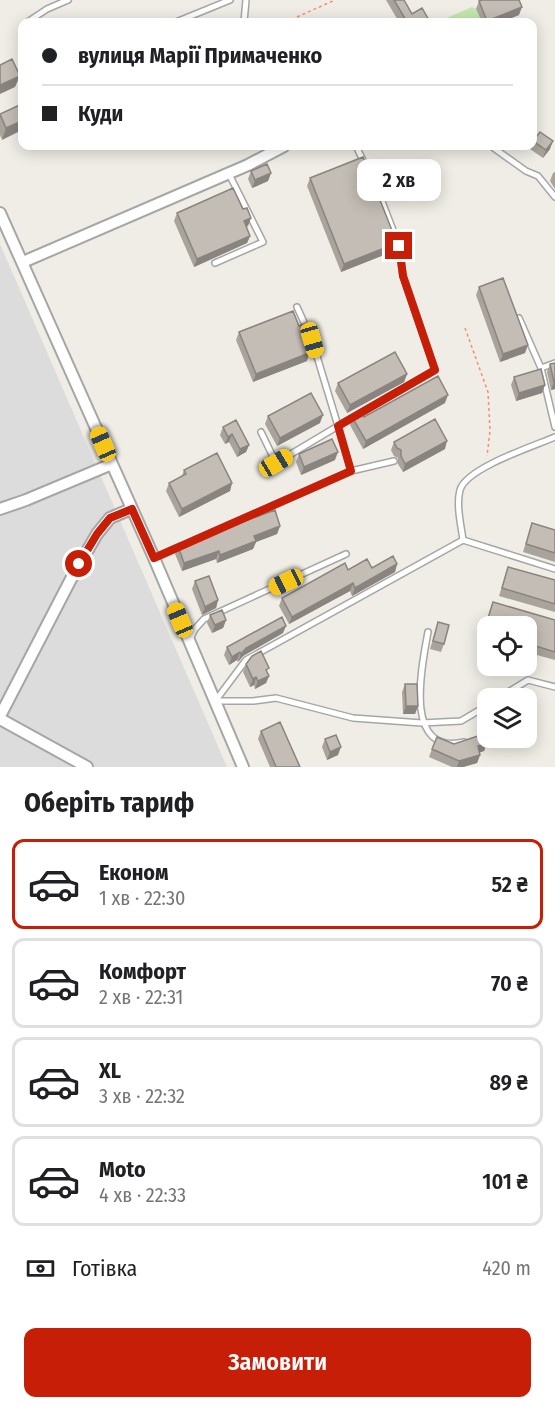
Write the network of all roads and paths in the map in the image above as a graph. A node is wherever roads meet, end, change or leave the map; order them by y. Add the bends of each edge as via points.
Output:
1 (68, 0) edge
2 (230, 0) edge
3 (246, 0) edge
4 (335, 0) edge
5 (297, 17) dead end
6 (34, 18) edge
7 (186, 18) edge
8 (244, 18) edge
9 (276, 150) edge
10 (358, 150) edge
11 (497, 150) edge
12 (229, 173) junction
13 (555, 197) edge
14 (0, 213) edge
15 (23, 262) junction
16 (215, 263) dead end
17 (297, 307) dead end
18 (519, 318) edge
19 (465, 328) dead end
20 (555, 363) edge
21 (541, 368) junction
22 (338, 426) junction
23 (555, 427) edge
24 (261, 432) dead end
25 (555, 437) edge
26 (394, 461) dead end
27 (112, 464) junction
28 (486, 466) junction
29 (351, 471) junction
30 (0, 509) edge
31 (132, 509) junction
32 (463, 540) junction
33 (346, 554) dead end
34 (154, 558) junction
35 (555, 569) edge
36 (428, 632) dead end
37 (189, 641) junction
38 (555, 687) edge
39 (515, 688) edge
40 (215, 701) junction
41 (477, 712) edge
42 (0, 717) edge
43 (422, 723) junction
44 (468, 741) edge
45 (87, 767) edge
46 (243, 767) edge

1 - 6 lane
2 - 7 lane
3 - 8 lane
4 - 5 path
9 - 12 street
10 - 22 lane via 399,246 403,276 435,370
11 - 13 lane via 538,176
12 - 15 street
12 - 16 lane via 263,242
14 - 15 street
15 - 27 street
17 - 22 lane via 312,340
18 - 21 lane
19 - 28 path via 488,392 490,431
20 - 21 lane
21 - 23 lane
22 - 24 lane via 276,463
22 - 29 lane
25 - 28 lane
26 - 29 lane
27 - 30 street
27 - 31 street
28 - 32 lane via 470,475 460,489
29 - 34 lane
31 - 34 street
31 - 42 street via 110,518 97,534
32 - 35 lane
32 - 40 lane via 246,660
33 - 37 lane via 204,619
34 - 37 street
36 - 43 lane via 420,676
37 - 40 street
38 - 39 lane via 528,680
40 - 43 lane via 276,698 353,718
40 - 46 street
41 - 43 lane via 461,721
42 - 45 street
43 - 44 lane via 443,742 451,745

